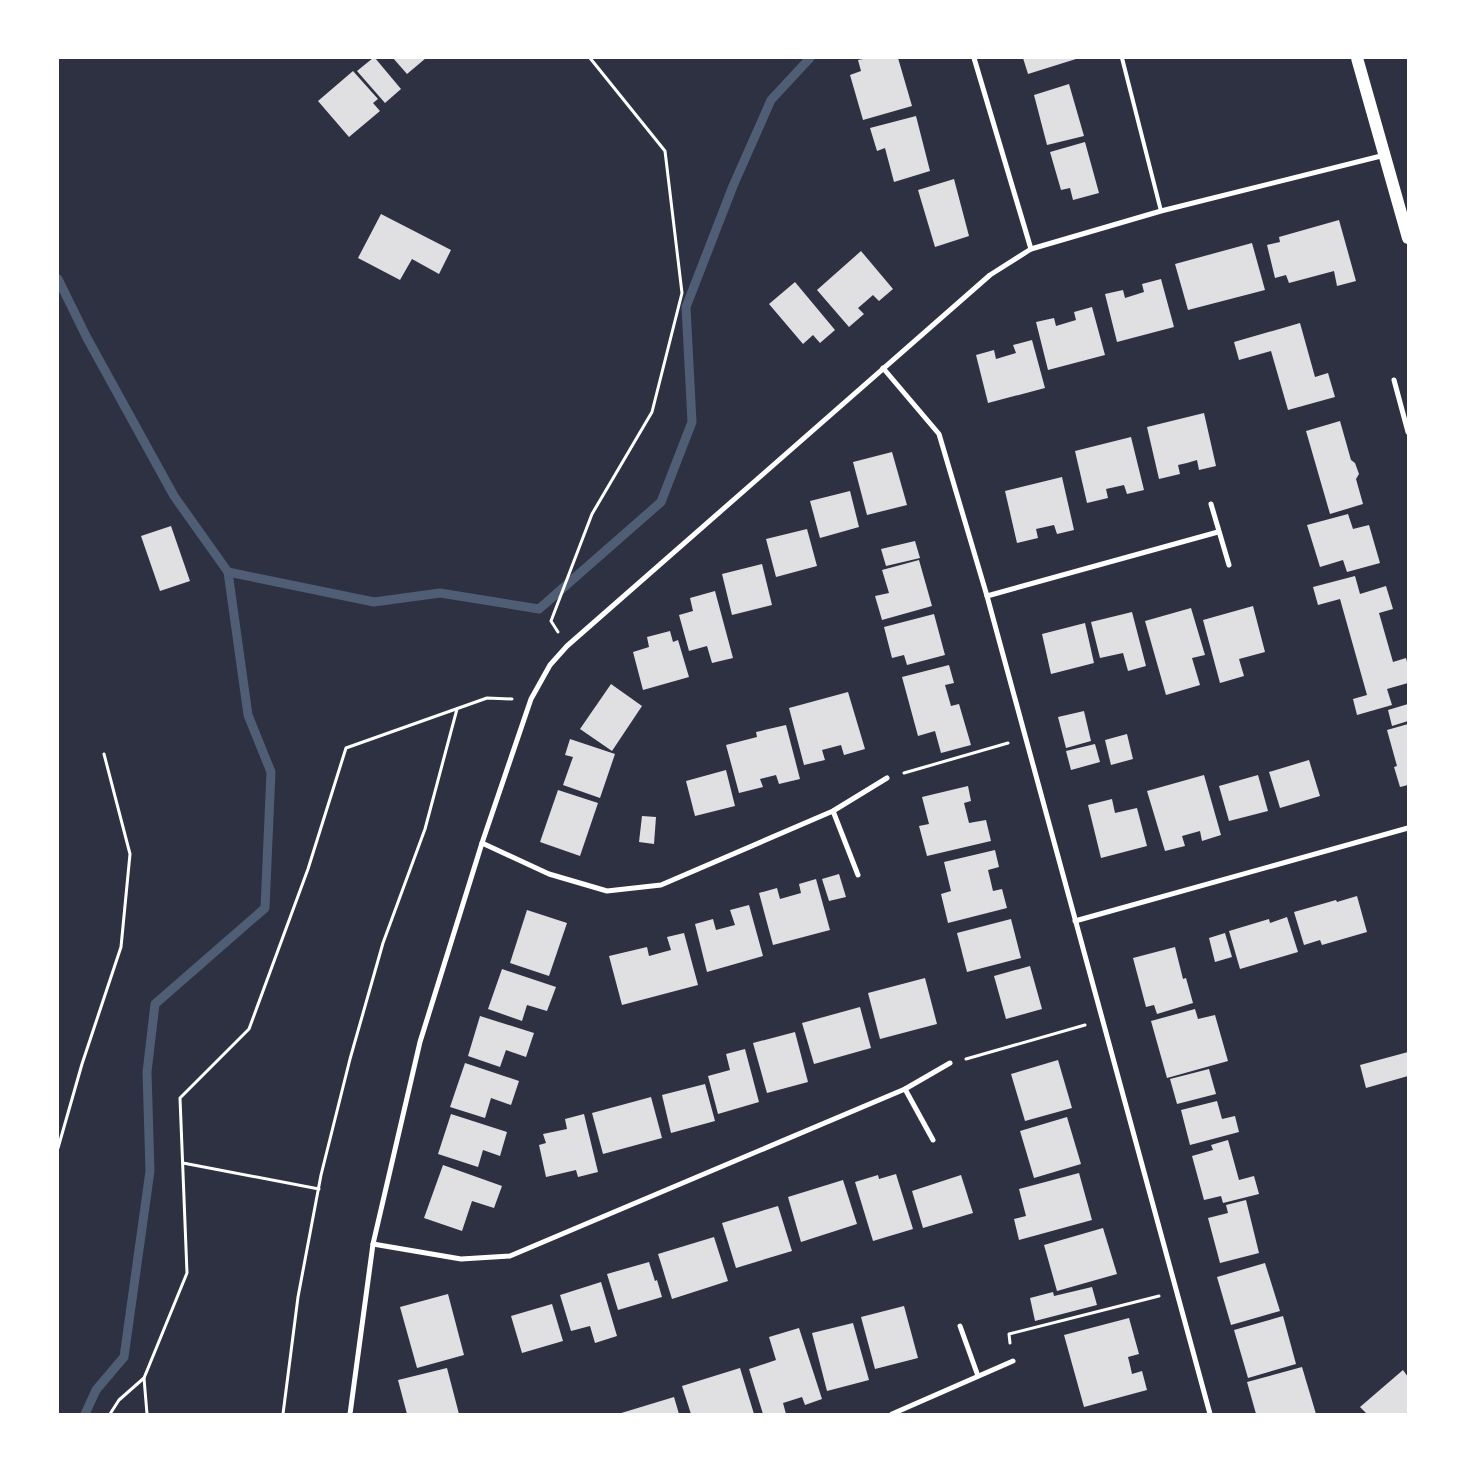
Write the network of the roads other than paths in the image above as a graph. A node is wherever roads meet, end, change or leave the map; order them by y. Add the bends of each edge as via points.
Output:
1 (974, 58) edge
2 (1122, 58) edge
3 (1357, 58) edge
4 (1386, 155) junction
5 (1161, 210) junction
6 (1408, 238) edge
7 (1031, 249) junction
8 (883, 368) junction
9 (1394, 380) dead end
10 (1408, 432) edge
11 (1211, 504) dead end
12 (1218, 532) junction
13 (1229, 565) dead end
14 (987, 596) junction
15 (887, 778) road end
16 (833, 811) junction
17 (1408, 828) edge
18 (482, 843) junction
19 (858, 875) dead end
20 (1075, 922) junction
21 (950, 1063) road end
22 (905, 1089) junction
23 (933, 1140) dead end
24 (373, 1244) junction
25 (960, 1326) dead end
26 (1013, 1361) road end
27 (978, 1376) junction
28 (350, 1414) edge
29 (892, 1414) edge
30 (1210, 1414) edge

1 - 7 street
2 - 5 lane
3 - 4 main road
4 - 5 street
4 - 6 main road
5 - 7 street
7 - 8 street via 990,275
8 - 14 street via 939,434
8 - 18 street via 566,646 550,665 531,699
9 - 10 street
11 - 12 street
12 - 13 street
12 - 14 street
14 - 20 street
15 - 16 street
16 - 18 street via 662,885 607,891 549,874
16 - 19 street
17 - 20 street
18 - 24 street via 420,1042
20 - 30 street
21 - 22 street
22 - 23 street
22 - 24 street via 510,1256 461,1258
24 - 28 street
25 - 27 street
26 - 27 street
27 - 29 street

